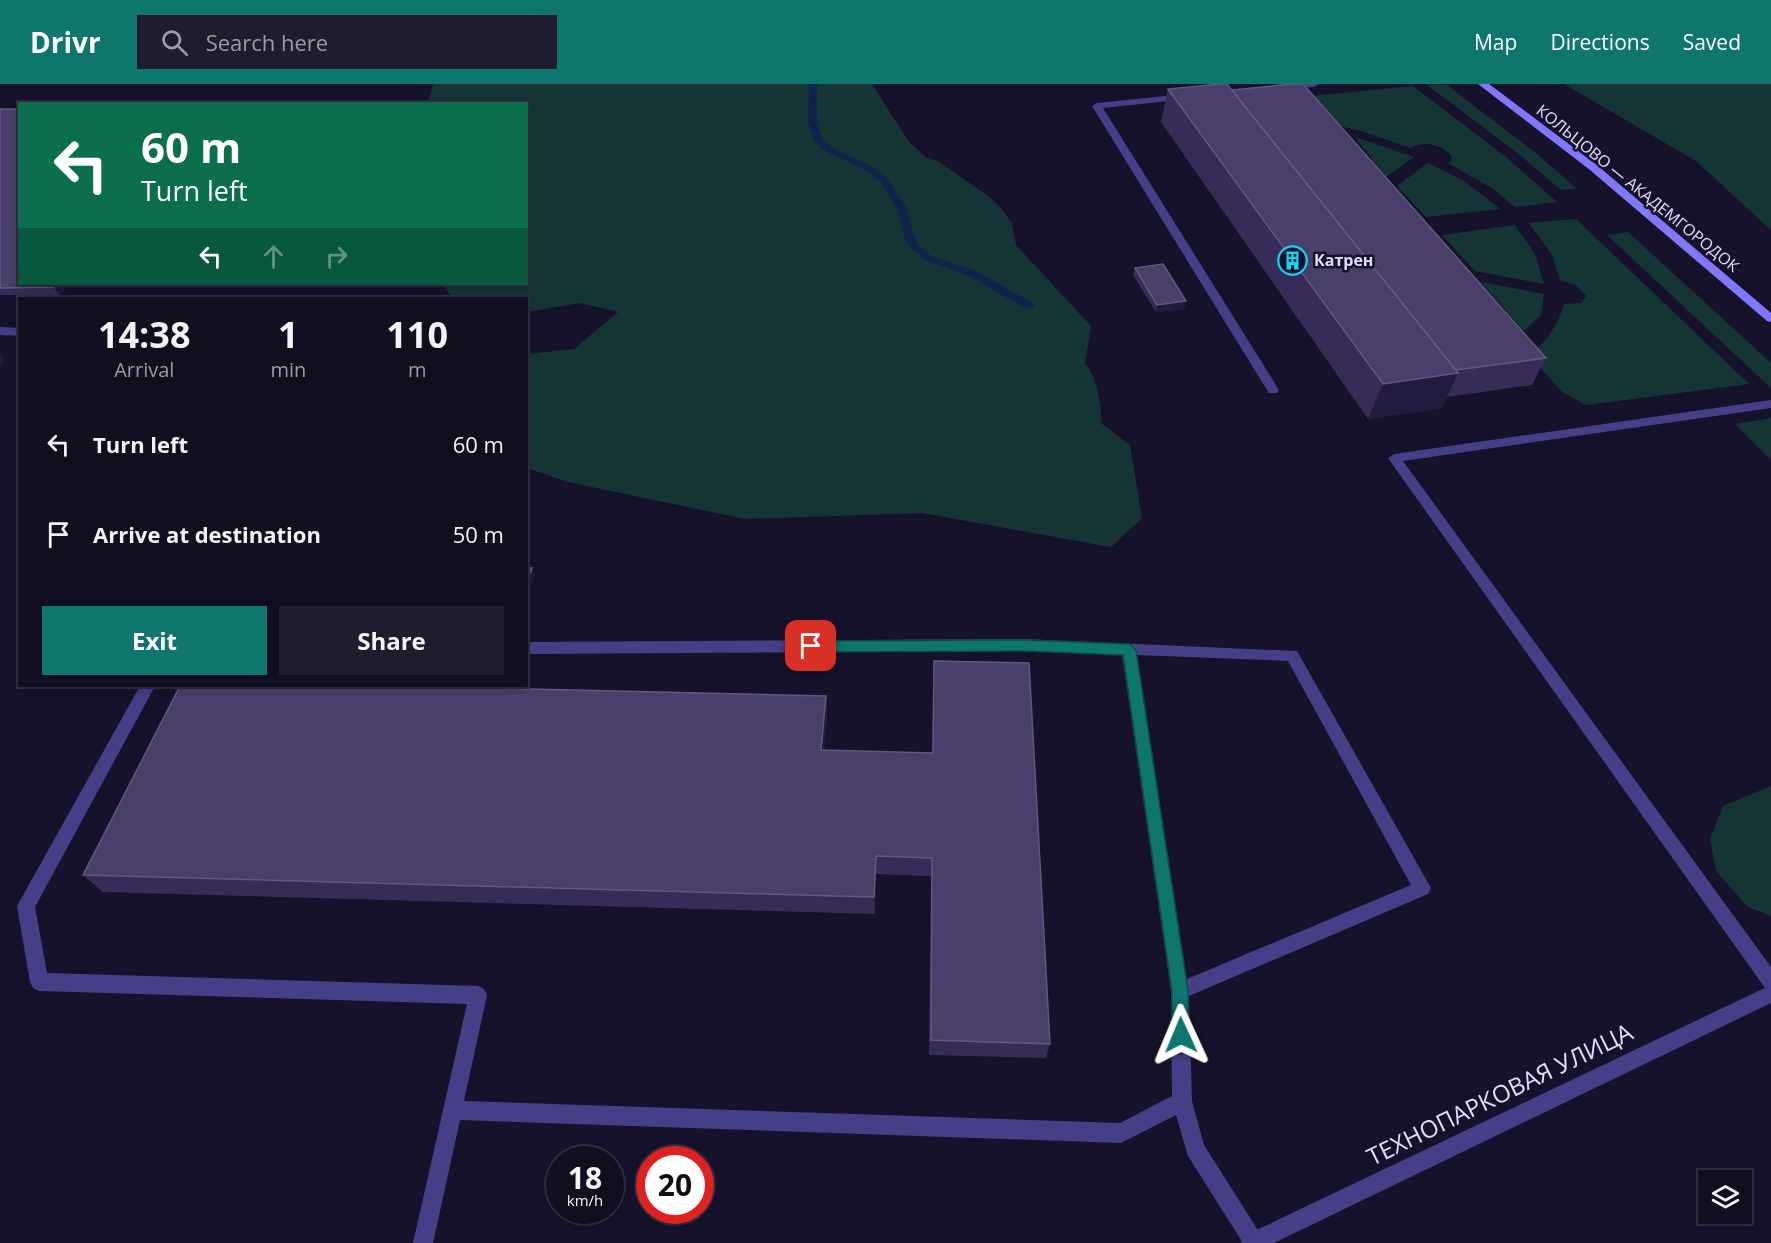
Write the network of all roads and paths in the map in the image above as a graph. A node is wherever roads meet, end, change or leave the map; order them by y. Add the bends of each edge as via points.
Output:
1 (1314, 84) edge
2 (1483, 84) edge
3 (1268, 89) edge
4 (1200, 96) edge
5 (1771, 319) edge
6 (0, 331) edge
7 (18, 332) edge
8 (1273, 390) dead end
9 (1771, 404) edge
10 (528, 648) edge
11 (1129, 650) junction
12 (147, 687) edge
13 (1771, 982) edge
14 (1180, 991) junction
15 (1771, 994) edge
16 (1182, 1101) junction
17 (453, 1110) junction
18 (1252, 1242) edge
19 (423, 1243) edge

1 - 3 street
2 - 5 main road, КОЛЬЦОВО — АКАДЕМГОРОДОК via 1594,168
4 - 8 street via 1097,106
6 - 7 street
9 - 13 street via 1394,458
10 - 11 street via 1024,645
11 - 14 street
11 - 14 street via 1292,655 1422,888
12 - 17 street via 26,906 39,982 478,995
14 - 16 street
15 - 18 street, ТЕХНОПАРКОВАЯ УЛИЦА
16 - 17 street via 1121,1133
16 - 18 street via 1195,1149
17 - 19 street

